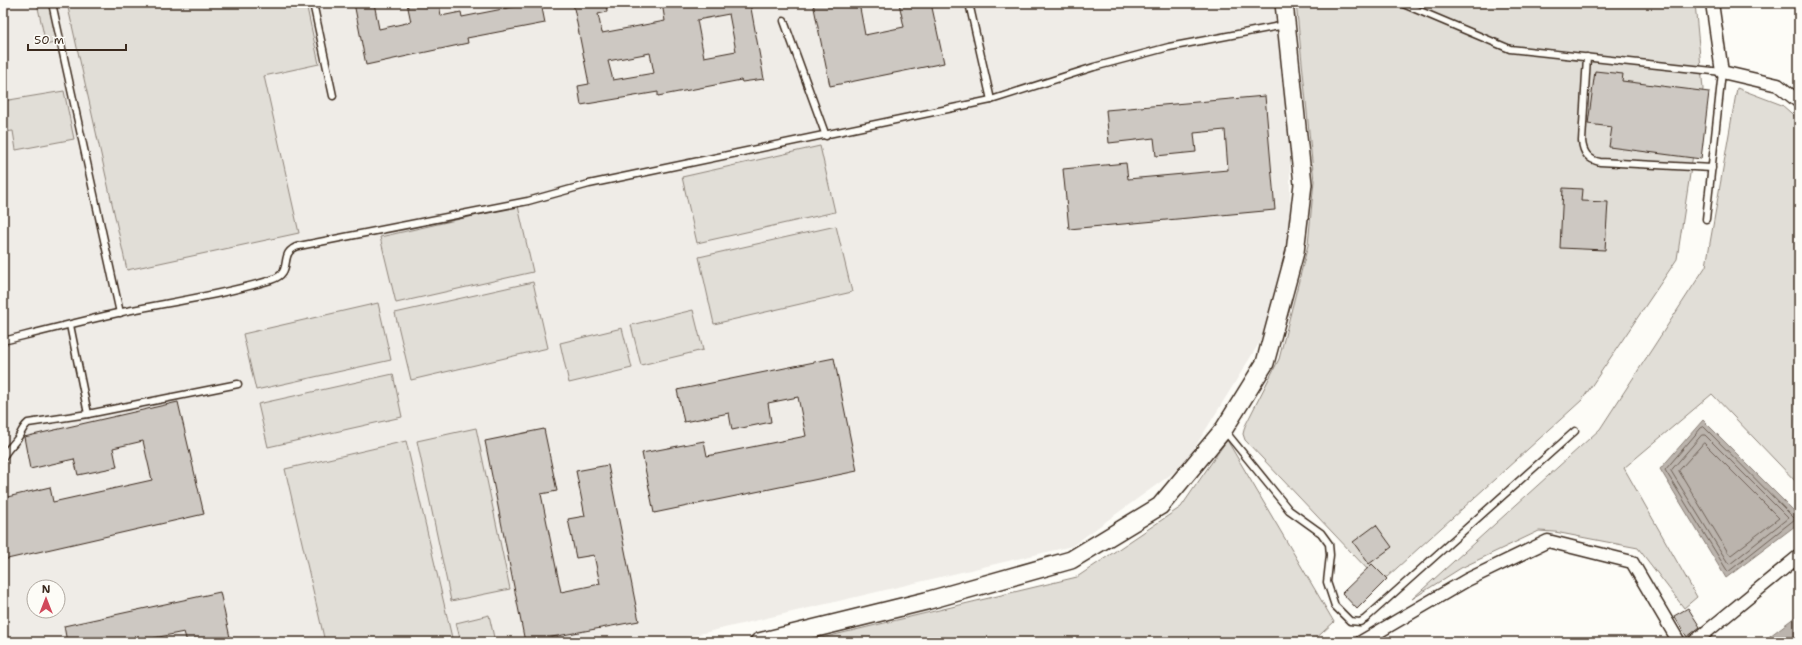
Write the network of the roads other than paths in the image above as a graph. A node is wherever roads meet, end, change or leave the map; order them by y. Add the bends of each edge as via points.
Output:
1 (52, 3) edge
2 (313, 3) edge
3 (969, 3) edge
4 (1284, 3) edge
5 (1401, 3) edge
6 (1712, 3) edge
7 (784, 20) dead end
8 (1286, 25) junction
9 (1587, 57) junction
10 (1722, 72) junction
11 (334, 96) dead end
12 (991, 100) junction
13 (1799, 102) edge
14 (826, 136) junction
15 (1712, 168) junction
16 (1706, 219) dead end
17 (120, 312) junction
18 (70, 325) junction
19 (3, 341) edge
20 (238, 384) dead end
21 (88, 414) junction
22 (1224, 430) junction
23 (1575, 431) dead end
24 (3, 458) edge
25 (1799, 556) edge
26 (759, 642) edge
27 (1361, 642) edge
28 (1680, 642) edge
29 (1694, 642) edge

1 - 17 lane
2 - 11 lane
3 - 12 lane
4 - 8 street
5 - 9 lane via 1510,49
6 - 10 street
7 - 14 lane
8 - 12 lane via 1169,47 1094,67
8 - 22 street via 1303,184 1295,252 1265,363
9 - 10 lane
9 - 15 lane via 1582,147 1589,158 1600,162
10 - 13 street via 1778,85
10 - 15 lane
12 - 14 lane
14 - 17 lane via 589,184 528,201 299,246 290,249 286,254 284,271 270,280
15 - 16 lane
17 - 18 lane
18 - 19 lane
18 - 21 lane
20 - 21 lane
21 - 24 lane via 28,423
22 - 23 lane via 1289,510 1321,533 1329,544 1329,593 1335,606 1346,619 1355,622 1365,619
22 - 26 street via 1160,506 1072,560 926,601
25 - 29 street
27 - 28 street via 1467,580 1548,541 1632,562

